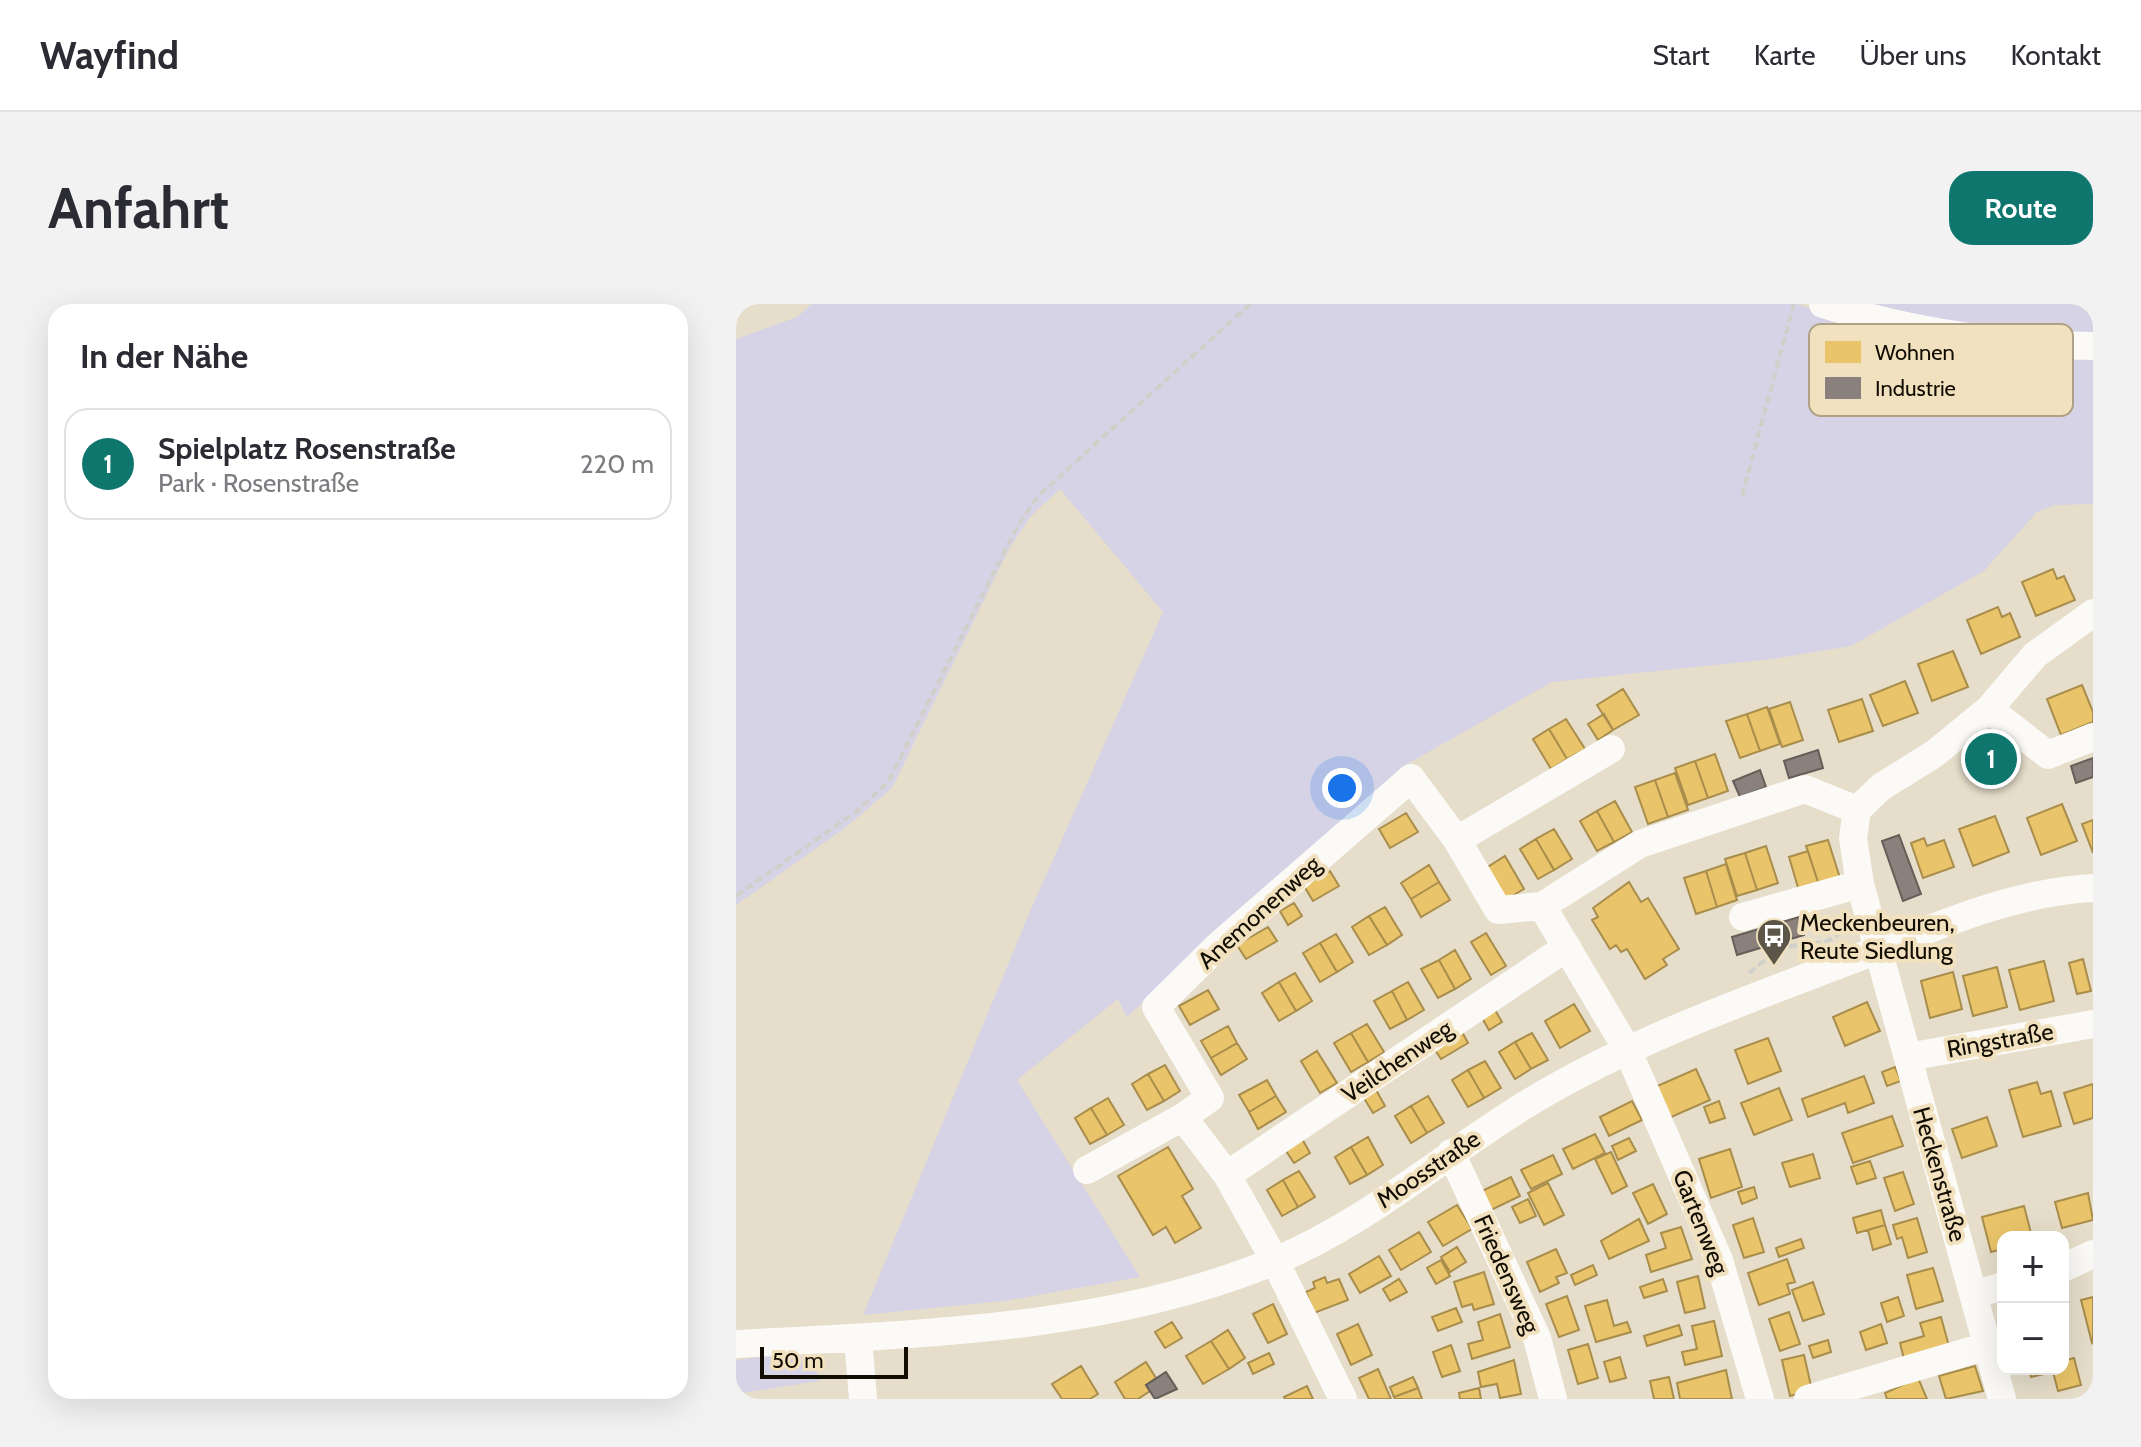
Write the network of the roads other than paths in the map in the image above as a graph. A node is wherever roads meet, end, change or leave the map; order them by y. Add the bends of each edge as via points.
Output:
1 (1823, 304) edge
2 (1898, 324) edge
3 (2073, 345) edge
4 (2093, 346) edge
5 (2093, 613) edge
6 (1989, 709) junction
7 (2093, 737) edge
8 (1611, 749) dead end
9 (1857, 810) junction
10 (1457, 840) junction
11 (1860, 884) junction
12 (2093, 888) edge
13 (1542, 906) junction
14 (1743, 917) dead end
15 (1567, 947) junction
16 (1879, 949) junction
17 (2093, 1024) edge
18 (1627, 1049) junction
19 (1908, 1057) junction
20 (1183, 1117) junction
21 (1451, 1153) junction
22 (1087, 1170) dead end
23 (1227, 1175) junction
24 (2093, 1254) edge
25 (1275, 1261) junction
26 (2069, 1265) edge
27 (1997, 1288) edge
28 (1974, 1295) junction
29 (858, 1338) junction
30 (736, 1344) edge
31 (1987, 1346) junction
32 (863, 1399) edge
33 (1343, 1399) edge
34 (1553, 1399) edge
35 (1760, 1399) edge
36 (1808, 1399) edge
37 (2002, 1399) edge

1 - 2 street
3 - 4 street
5 - 6 street via 2035,655
6 - 7 street via 2048,755
6 - 9 street
8 - 10 street
9 - 11 street, Heckenstraße via 1853,838
9 - 13 street, Anemonenweg via 1805,789 1741,808 1640,844
10 - 13 street, Anemonenweg via 1498,910
10 - 20 street, Anemonenweg via 1411,778 1219,945 1156,1007 1210,1098
11 - 14 street
11 - 16 street, Heckenstraße
12 - 16 street, Moosstraße via 2014,902
13 - 15 street
15 - 18 street
15 - 23 street, Veilchenweg
16 - 18 street, Moosstraße
16 - 19 street, Heckenstraße
17 - 19 street, Ringstraße
18 - 21 street, Moosstraße
18 - 35 street, Gartenweg via 1719,1260
19 - 28 street, Heckenstraße
20 - 22 street, Anemonenweg
20 - 23 street
21 - 25 street, Moosstraße via 1341,1226
21 - 34 street, Friedensweg via 1537,1338
23 - 25 street
24 - 26 street
25 - 29 street, Moosstraße via 1105,1309 965,1330
25 - 33 street
27 - 28 street
28 - 31 street, Heckenstraße
29 - 30 street, Moosstraße
29 - 32 street
31 - 36 street
31 - 37 street, Heckenstraße

